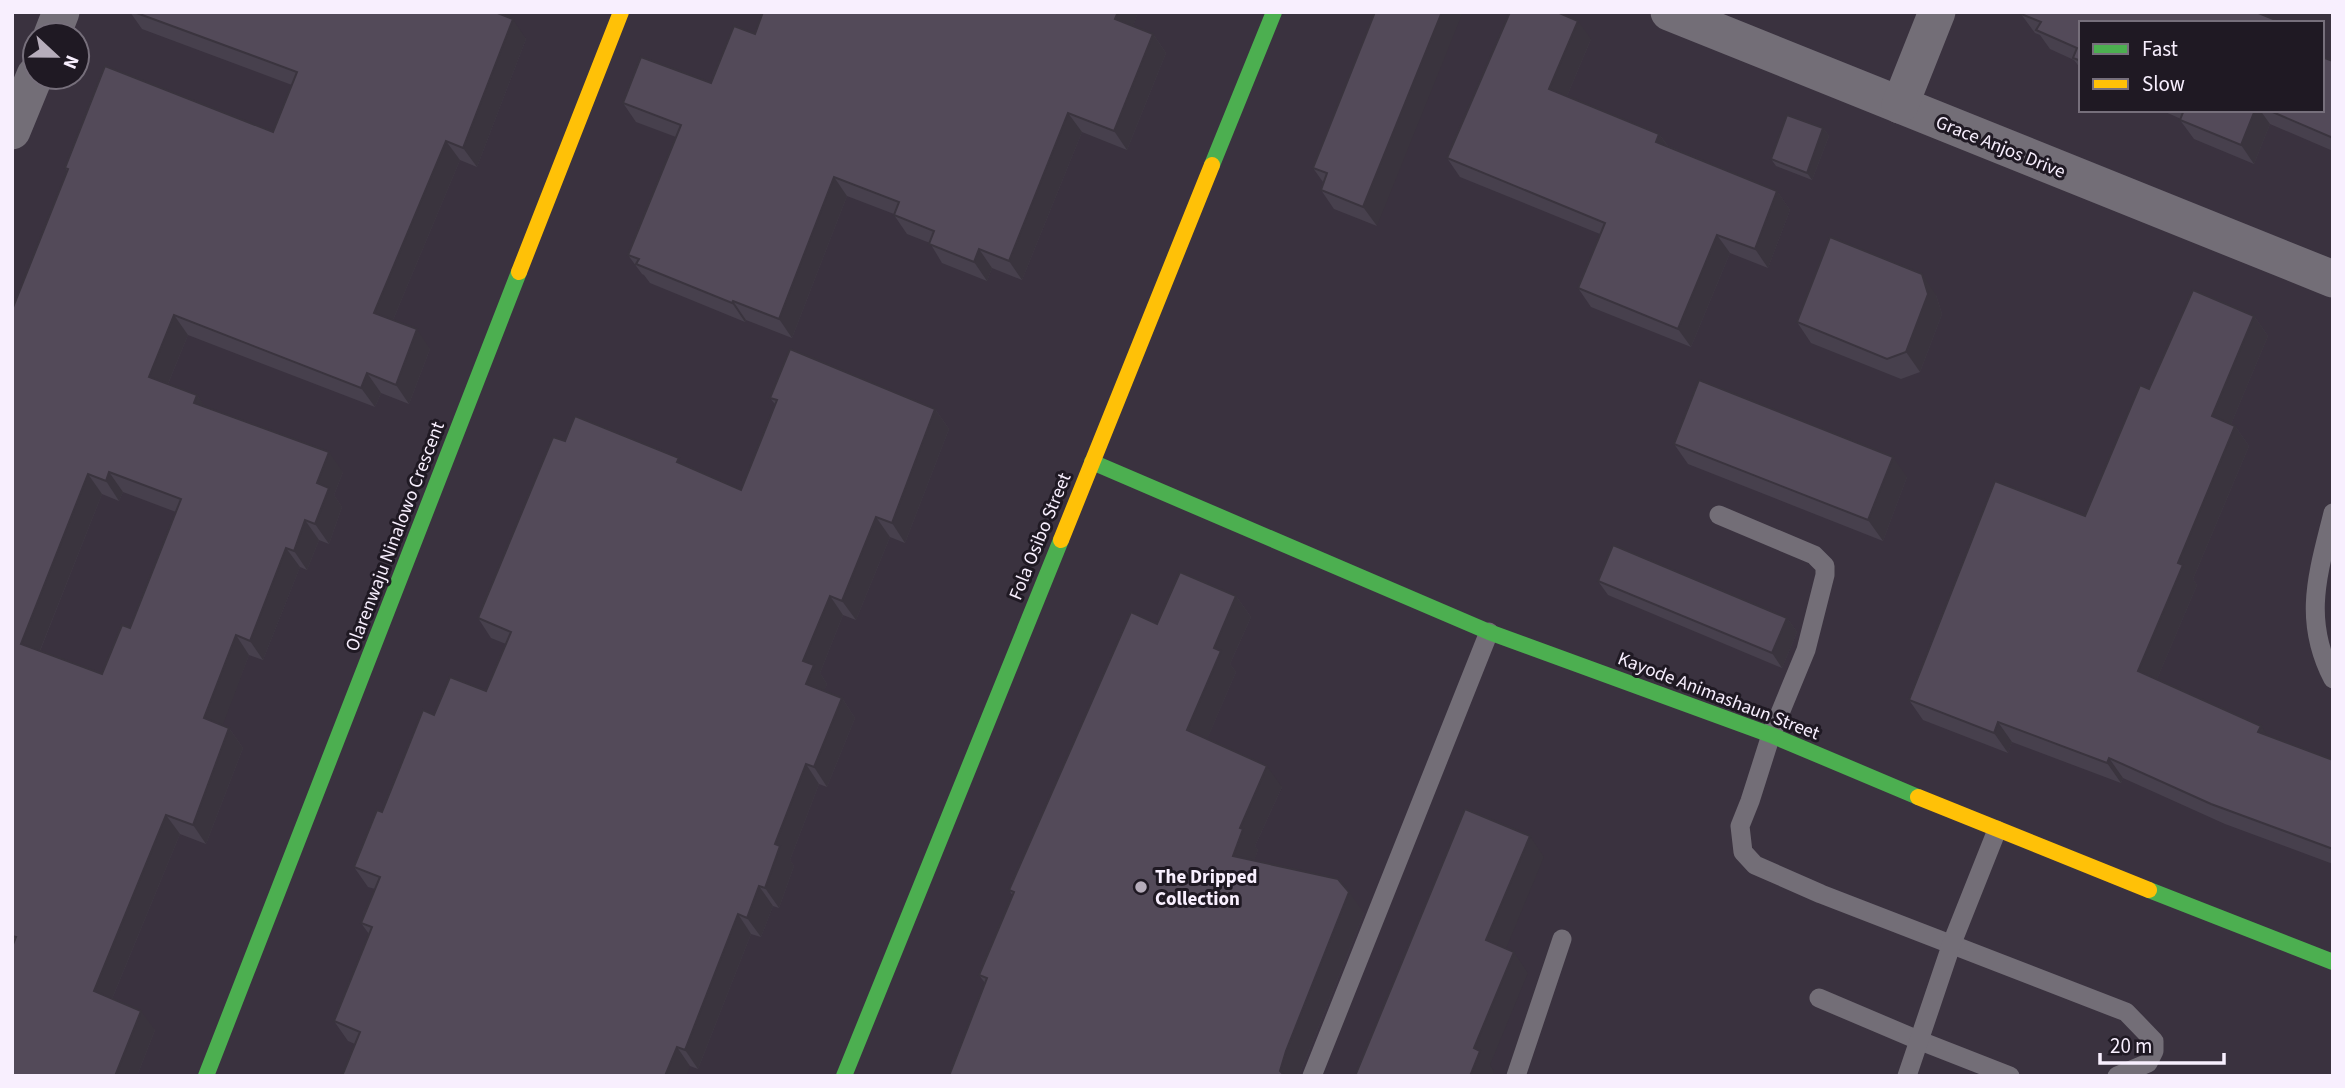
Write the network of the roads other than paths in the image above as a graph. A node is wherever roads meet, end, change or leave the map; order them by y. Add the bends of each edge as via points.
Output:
1 (621, 12) edge
2 (1274, 12) edge
3 (1669, 12) edge
4 (1937, 12) edge
5 (28, 91) edge
6 (1900, 105) junction
7 (12, 131) edge
8 (2333, 279) edge
9 (1092, 462) junction
10 (2333, 513) edge
11 (1719, 515) dead end
12 (1489, 632) junction
13 (2333, 679) edge
14 (1771, 735) junction
15 (1997, 830) junction
16 (1562, 939) dead end
17 (1952, 943) junction
18 (2333, 962) edge
19 (1819, 998) dead end
20 (1918, 1040) junction
21 (206, 1076) edge
22 (844, 1076) edge
23 (1312, 1076) edge
24 (1516, 1076) edge
25 (1907, 1076) edge
26 (2010, 1076) edge
27 (2116, 1076) edge

1 - 21 street, Olarenwaju Ninalowo Crescent
2 - 9 street, Fola Osibo Street
3 - 6 street, Grace Anjos Drive
4 - 6 street
5 - 7 street
6 - 8 street, Grace Anjos Drive
9 - 12 street, Kayode Animashaun Street
9 - 22 street, Fola Osibo Street
10 - 13 lane via 2316,586 2314,618 2323,659
11 - 14 lane via 1814,555 1825,566 1806,650
12 - 14 street, Kayode Animashaun Street
12 - 23 lane
14 - 15 street, Kayode Animashaun Street
14 - 17 lane via 1740,826 1742,852 1755,865 1821,894
15 - 17 lane
15 - 18 street, Kayode Animashaun Street
16 - 24 lane
17 - 20 lane
17 - 27 lane via 2126,1012 2154,1041 2154,1051 2148,1063
19 - 20 lane
20 - 25 lane
20 - 26 lane

